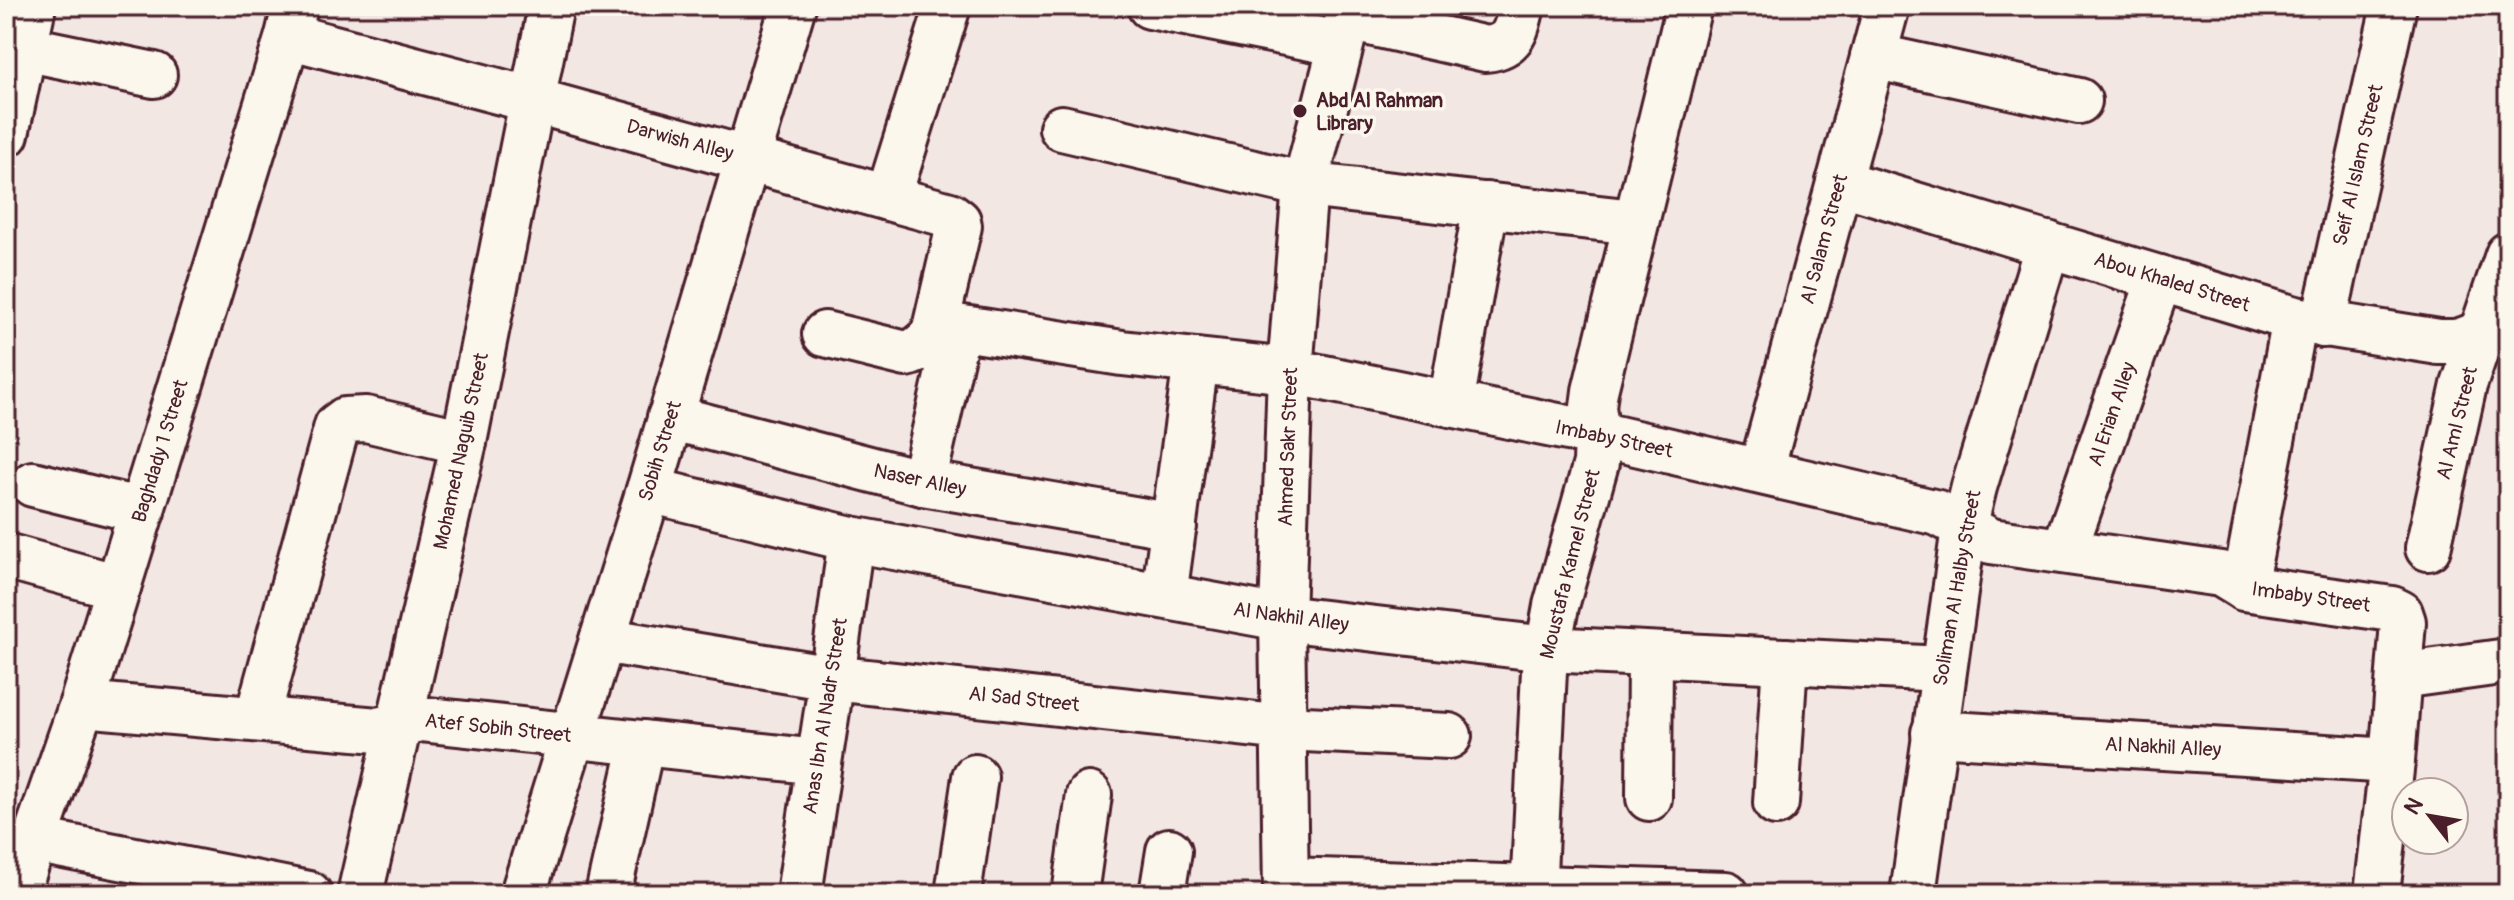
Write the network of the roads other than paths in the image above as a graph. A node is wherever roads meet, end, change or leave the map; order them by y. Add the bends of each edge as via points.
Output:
1 (33, 6) edge
2 (551, 6) edge
3 (793, 6) edge
4 (948, 6) edge
5 (1522, 6) edge
6 (1689, 6) edge
7 (1887, 6) edge
8 (2394, 6) edge
9 (1159, 7) edge
10 (292, 21) edge
11 (1347, 22) edge
12 (24, 48) junction
13 (1873, 56) junction
14 (154, 75) dead end
15 (532, 100) junction
16 (2079, 101) dead end
17 (1062, 128) dead end
18 (6, 134) edge
19 (747, 159) junction
20 (1839, 182) junction
21 (1305, 185) junction
22 (888, 198) junction
23 (1486, 205) junction
24 (1635, 222) junction
25 (2048, 244) junction
26 (2508, 255) edge
27 (2160, 278) junction
28 (2309, 322) junction
29 (2494, 328) edge
30 (946, 330) junction
31 (825, 334) dead end
32 (1196, 361) junction
33 (1290, 371) junction
34 (1451, 404) junction
35 (670, 417) junction
36 (1597, 434) junction
37 (464, 442) junction
38 (1761, 471) junction
39 (923, 483) junction
40 (33, 484) dead end
41 (649, 490) junction
42 (142, 511) junction
43 (1174, 526) junction
44 (1964, 528) junction
45 (851, 539) junction
46 (2428, 548) dead end
47 (2064, 551) junction
48 (6, 556) edge
49 (118, 587) junction
50 (2244, 588) junction
51 (1164, 596) junction
52 (1282, 618) junction
53 (602, 640) junction
54 (1547, 649) junction
55 (1650, 655) junction
56 (1785, 661) junction
57 (2508, 661) edge
58 (1943, 669) junction
59 (2399, 676) junction
60 (832, 678) junction
61 (82, 704) junction
62 (257, 719) junction
63 (399, 724) junction
64 (1284, 728) junction
65 (1934, 733) junction
66 (572, 736) junction
67 (1449, 736) dead end
68 (642, 743) junction
69 (2392, 761) junction
70 (818, 762) junction
71 (975, 777) dead end
72 (1089, 795) dead end
73 (1649, 798) dead end
74 (1776, 803) dead end
75 (33, 840) junction
76 (1169, 851) dead end
77 (1287, 887) edge
78 (1533, 892) edge
79 (16, 894) edge
80 (309, 894) edge
81 (360, 894) edge
82 (523, 894) edge
83 (608, 894) edge
84 (799, 894) edge
85 (958, 894) edge
86 (1075, 894) edge
87 (1162, 894) edge
88 (1726, 894) edge
89 (1913, 894) edge
90 (2377, 894) edge

1 - 12 street
2 - 15 street, Mohamed Naguib Street
3 - 19 street, Sobih Street
4 - 22 street
5 - 11 street via 1510,40 1486,49
6 - 24 street, Moustafa Kamel Street
7 - 13 street, Al Salam Street
8 - 28 street, Seif Al Islam Street
9 - 11 street
10 - 15 street, Darwish Alley
10 - 42 street, Baghdady 1 Street
11 - 21 street, Ahmed Sakr Street
12 - 14 street
12 - 18 street
13 - 16 street
13 - 20 street, Al Salam Street
15 - 19 street, Darwish Alley
15 - 37 street, Mohamed Naguib Street
17 - 21 street
19 - 22 street, Darwish Alley
19 - 35 street, Sobih Street
20 - 25 street, Abou Khaled Street
20 - 38 street, Al Salam Street
21 - 23 street
21 - 33 street, Ahmed Sakr Street
22 - 30 street, Darwish Alley via 958,221
23 - 24 street
23 - 34 street
24 - 36 street, Moustafa Kamel Street via 1595,391
25 - 27 street, Abou Khaled Street
25 - 44 street, Soliman Al Halby Street
26 - 29 street, Al Aml Street
27 - 28 street, Abou Khaled Street
27 - 47 street, Al Erian Alley
28 - 29 street, Abou Khaled Street via 2439,342 2469,340
28 - 50 street, Seif Al Islam Street
29 - 46 street, Al Aml Street via 2464,385
30 - 31 street via 906,354
30 - 32 street, Imbaby Street
30 - 39 street
32 - 33 street, Imbaby Street
32 - 43 street
33 - 34 street, Imbaby Street
33 - 52 street, Ahmed Sakr Street
34 - 36 street, Imbaby Street
35 - 39 street, Naser Alley
35 - 41 street, Sobih Street
36 - 38 street, Imbaby Street
36 - 54 street, Moustafa Kamel Street via 1596,463
37 - 62 street via 366,419 337,426
37 - 63 street, Mohamed Naguib Street
38 - 44 street, Imbaby Street via 1938,513
39 - 43 street, Naser Alley
40 - 42 street
41 - 45 street, Al Nakhil Alley
41 - 53 street, Sobih Street
42 - 49 street, Baghdady 1 Street
43 - 51 street
44 - 47 street, Imbaby Street via 1991,541
44 - 58 street, Soliman Al Halby Street
45 - 51 street, Al Nakhil Alley
45 - 60 street, Anas Ibn Al Nadr Street
47 - 50 street, Imbaby Street via 2221,574
48 - 49 street
49 - 61 street, Baghdady 1 Street
50 - 59 street, Imbaby Street via 2400,613
51 - 52 street, Al Nakhil Alley
52 - 54 street, Al Nakhil Alley
52 - 64 street, Ahmed Sakr Street
53 - 60 street, Al Sad Street
53 - 66 street, Sobih Street
54 - 55 street, Al Nakhil Alley
54 - 78 street, Moustafa Kamel Street
55 - 56 street, Al Nakhil Alley
55 - 73 street
56 - 58 street, Al Nakhil Alley
56 - 74 street
57 - 59 street
58 - 65 street, Soliman Al Halby Street
59 - 69 street
60 - 64 street, Al Sad Street
60 - 70 street, Anas Ibn Al Nadr Street
61 - 62 street, Atef Sobih Street
61 - 75 street, Baghdady 1 Street
62 - 63 street, Atef Sobih Street via 378,730
63 - 66 street, Atef Sobih Street via 420,719
63 - 81 street, Mohamed Naguib Street
64 - 67 street, Al Sad Street
64 - 77 street, Ahmed Sakr Street
65 - 69 street, Al Nakhil Alley
65 - 89 street, Soliman Al Halby Street
66 - 68 street, Atef Sobih Street
66 - 82 street, Sobih Street
68 - 70 street, Atef Sobih Street
68 - 83 street
69 - 90 street
70 - 84 street, Anas Ibn Al Nadr Street
71 - 85 street
72 - 86 street
75 - 79 street, Baghdady 1 Street
75 - 80 street
76 - 87 street
77 - 78 street
78 - 88 street

